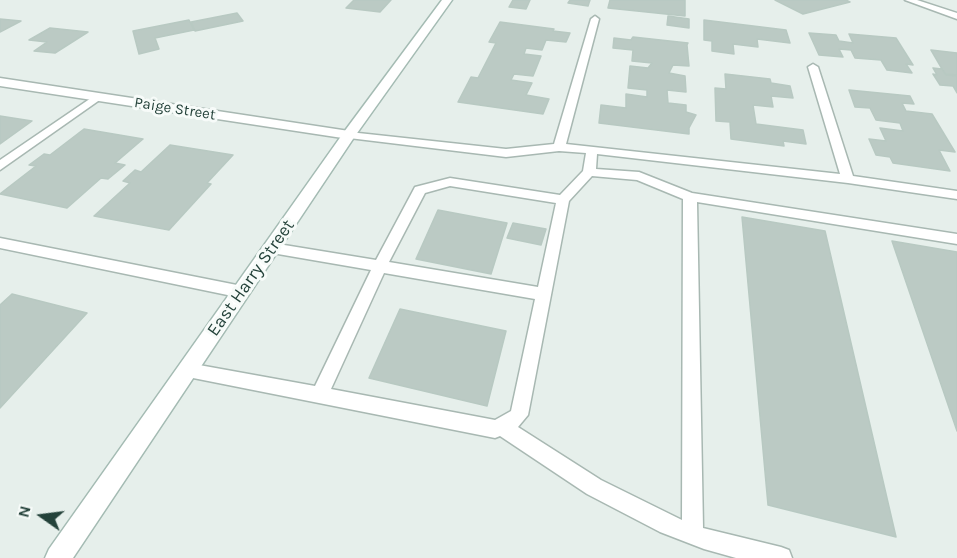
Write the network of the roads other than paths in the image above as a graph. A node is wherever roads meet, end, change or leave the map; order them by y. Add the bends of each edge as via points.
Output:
1 (447, 0) edge
2 (909, 0) edge
3 (957, 16) edge
4 (595, 19) dead end
5 (813, 68) dead end
6 (0, 82) edge
7 (97, 97) junction
8 (349, 135) junction
9 (559, 147) junction
10 (592, 150) junction
11 (0, 166) edge
12 (589, 171) junction
13 (848, 179) junction
14 (957, 195) edge
15 (690, 198) junction
16 (563, 200) junction
17 (957, 239) edge
18 (0, 243) edge
19 (272, 248) junction
20 (380, 266) junction
21 (242, 292) junction
22 (543, 294) junction
23 (188, 370) junction
24 (320, 394) junction
25 (502, 426) junction
26 (693, 535) junction
27 (58, 558) edge
28 (781, 558) edge

1 - 8 main road, East Harry Street
2 - 3 lane
4 - 9 lane
5 - 13 lane
6 - 7 main road, Paige Street
7 - 8 main road, Paige Street
7 - 11 lane
8 - 9 lane via 506,153
8 - 19 main road, East Harry Street
9 - 10 lane
10 - 12 lane
10 - 13 lane
12 - 15 lane via 639,176
12 - 16 lane
13 - 14 lane
15 - 17 lane
15 - 26 lane
16 - 20 lane via 450,182 420,189
16 - 22 lane
18 - 21 lane
19 - 20 lane
19 - 21 main road, East Harry Street
20 - 22 lane
20 - 24 lane
21 - 23 main road, East Harry Street
22 - 25 lane via 519,414
23 - 24 lane
23 - 27 main road, East Harry Street
24 - 25 lane via 495,429
25 - 26 lane via 621,502
26 - 28 lane

